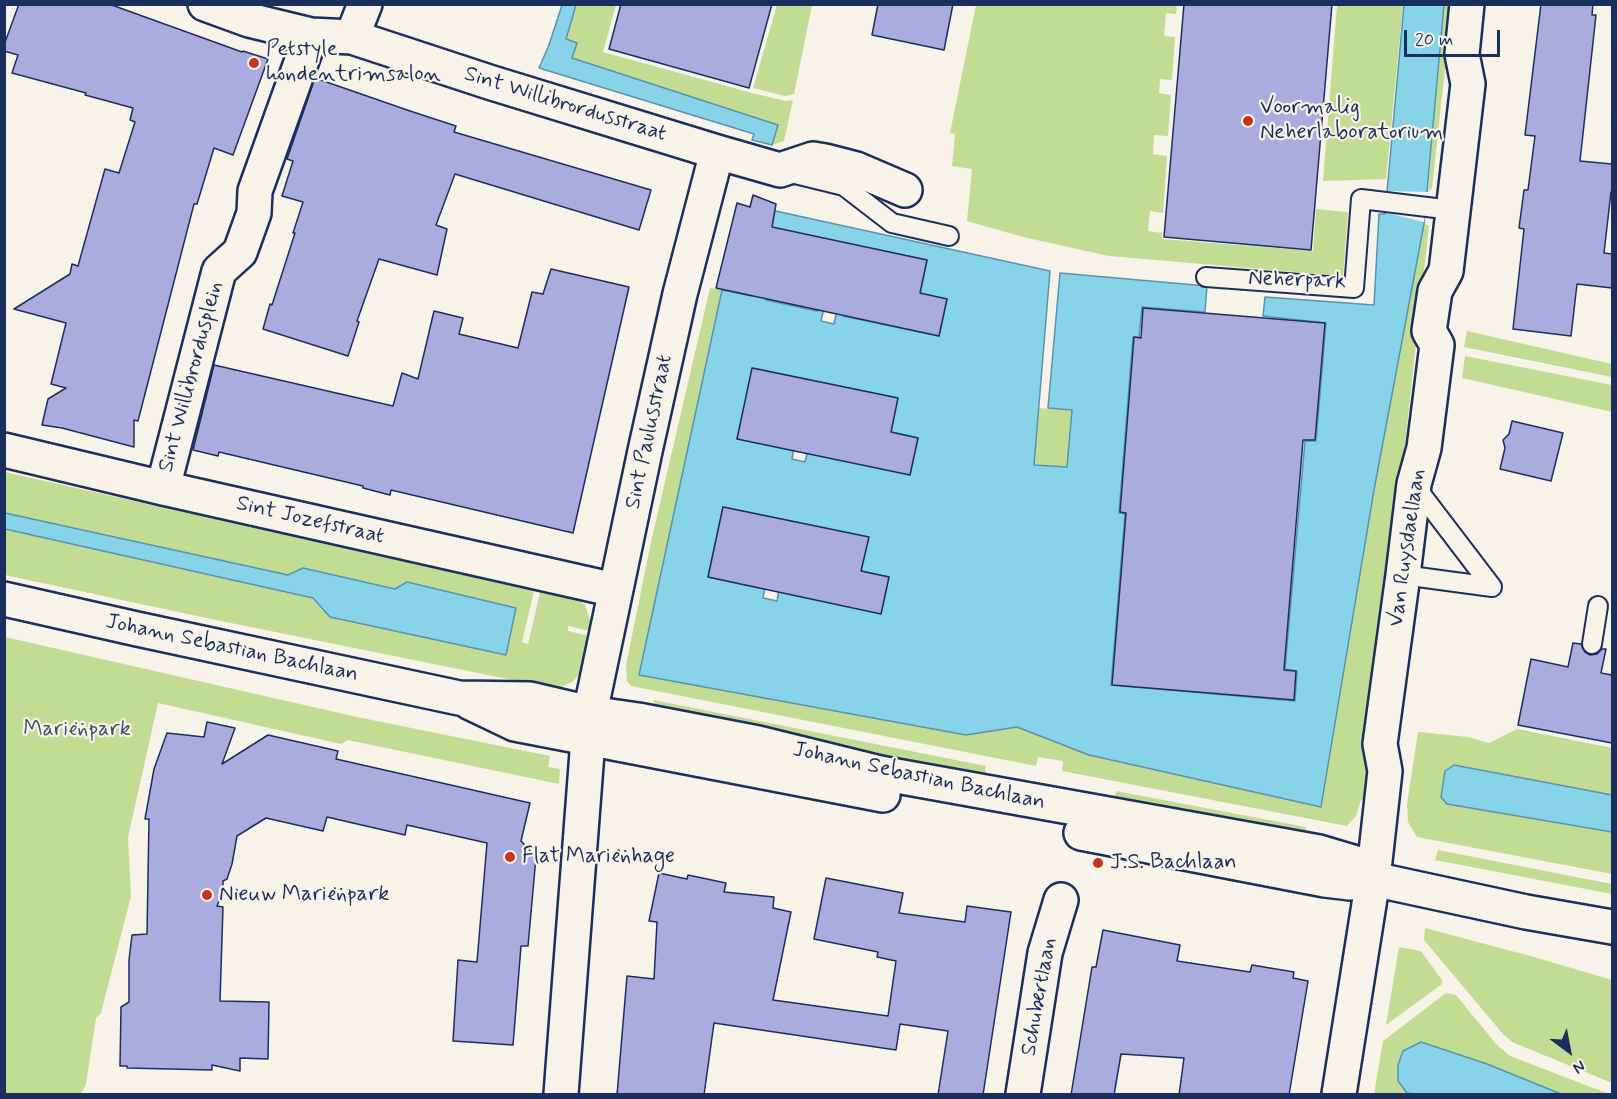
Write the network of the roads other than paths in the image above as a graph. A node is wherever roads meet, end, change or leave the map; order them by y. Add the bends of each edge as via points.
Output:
1 (205, 4) edge
2 (365, 4) edge
3 (1467, 4) edge
4 (311, 35) junction
5 (352, 37) junction
6 (717, 152) junction
7 (780, 170) junction
8 (905, 190) dead end
9 (1439, 209) junction
10 (949, 236) dead end
11 (1206, 277) dead end
12 (4, 450) edge
13 (1414, 484) junction
14 (163, 488) junction
15 (1403, 575) junction
16 (615, 590) junction
17 (4, 599) edge
18 (1598, 606) dead end
19 (1592, 644) dead end
20 (590, 726) junction
21 (1372, 879) junction
22 (1061, 900) dead end
23 (1612, 927) edge
24 (561, 1095) edge
25 (1023, 1095) edge
26 (1340, 1095) edge

1 - 4 street, Sint Willibrordusstraat via 249,20
2 - 5 street
3 - 9 street, Van Ruysdaellaan via 1461,54 1468,84
4 - 5 street, Sint Willibrordusstraat
4 - 14 street, Sint Willibrordusplein via 255,191 254,213 240,252 219,271
5 - 6 street, Sint Willibrordusstraat
6 - 7 street
6 - 16 street, Sint Paulusstraat via 680,294
7 - 8 street via 813,159 856,169
7 - 10 lane via 844,186 892,223
9 - 11 lane, Neherpark via 1361,198 1354,288
9 - 13 street, Van Ruysdaellaan via 1446,271 1435,291 1429,331 1437,345 1424,448
12 - 14 street, Sint Jozefstraat
13 - 15 street, Van Ruysdaellaan
13 - 15 lane via 1492,587
14 - 16 street, Sint Jozefstraat
15 - 21 street, Van Ruysdaellaan via 1380,744 1385,771
16 - 20 street, Sint Paulusstraat
17 - 20 street, Johann Sebastian Bachlaan via 459,698 515,724
18 - 19 lane
20 - 21 street, Johann Sebastian Bachlaan via 1318,879 1350,883
20 - 24 street, Sint Paulusstraat
21 - 23 street, Johann Sebastian Bachlaan
21 - 26 street, Van Ruysdaellaan
22 - 25 street, Schubertlaan via 1045,952

